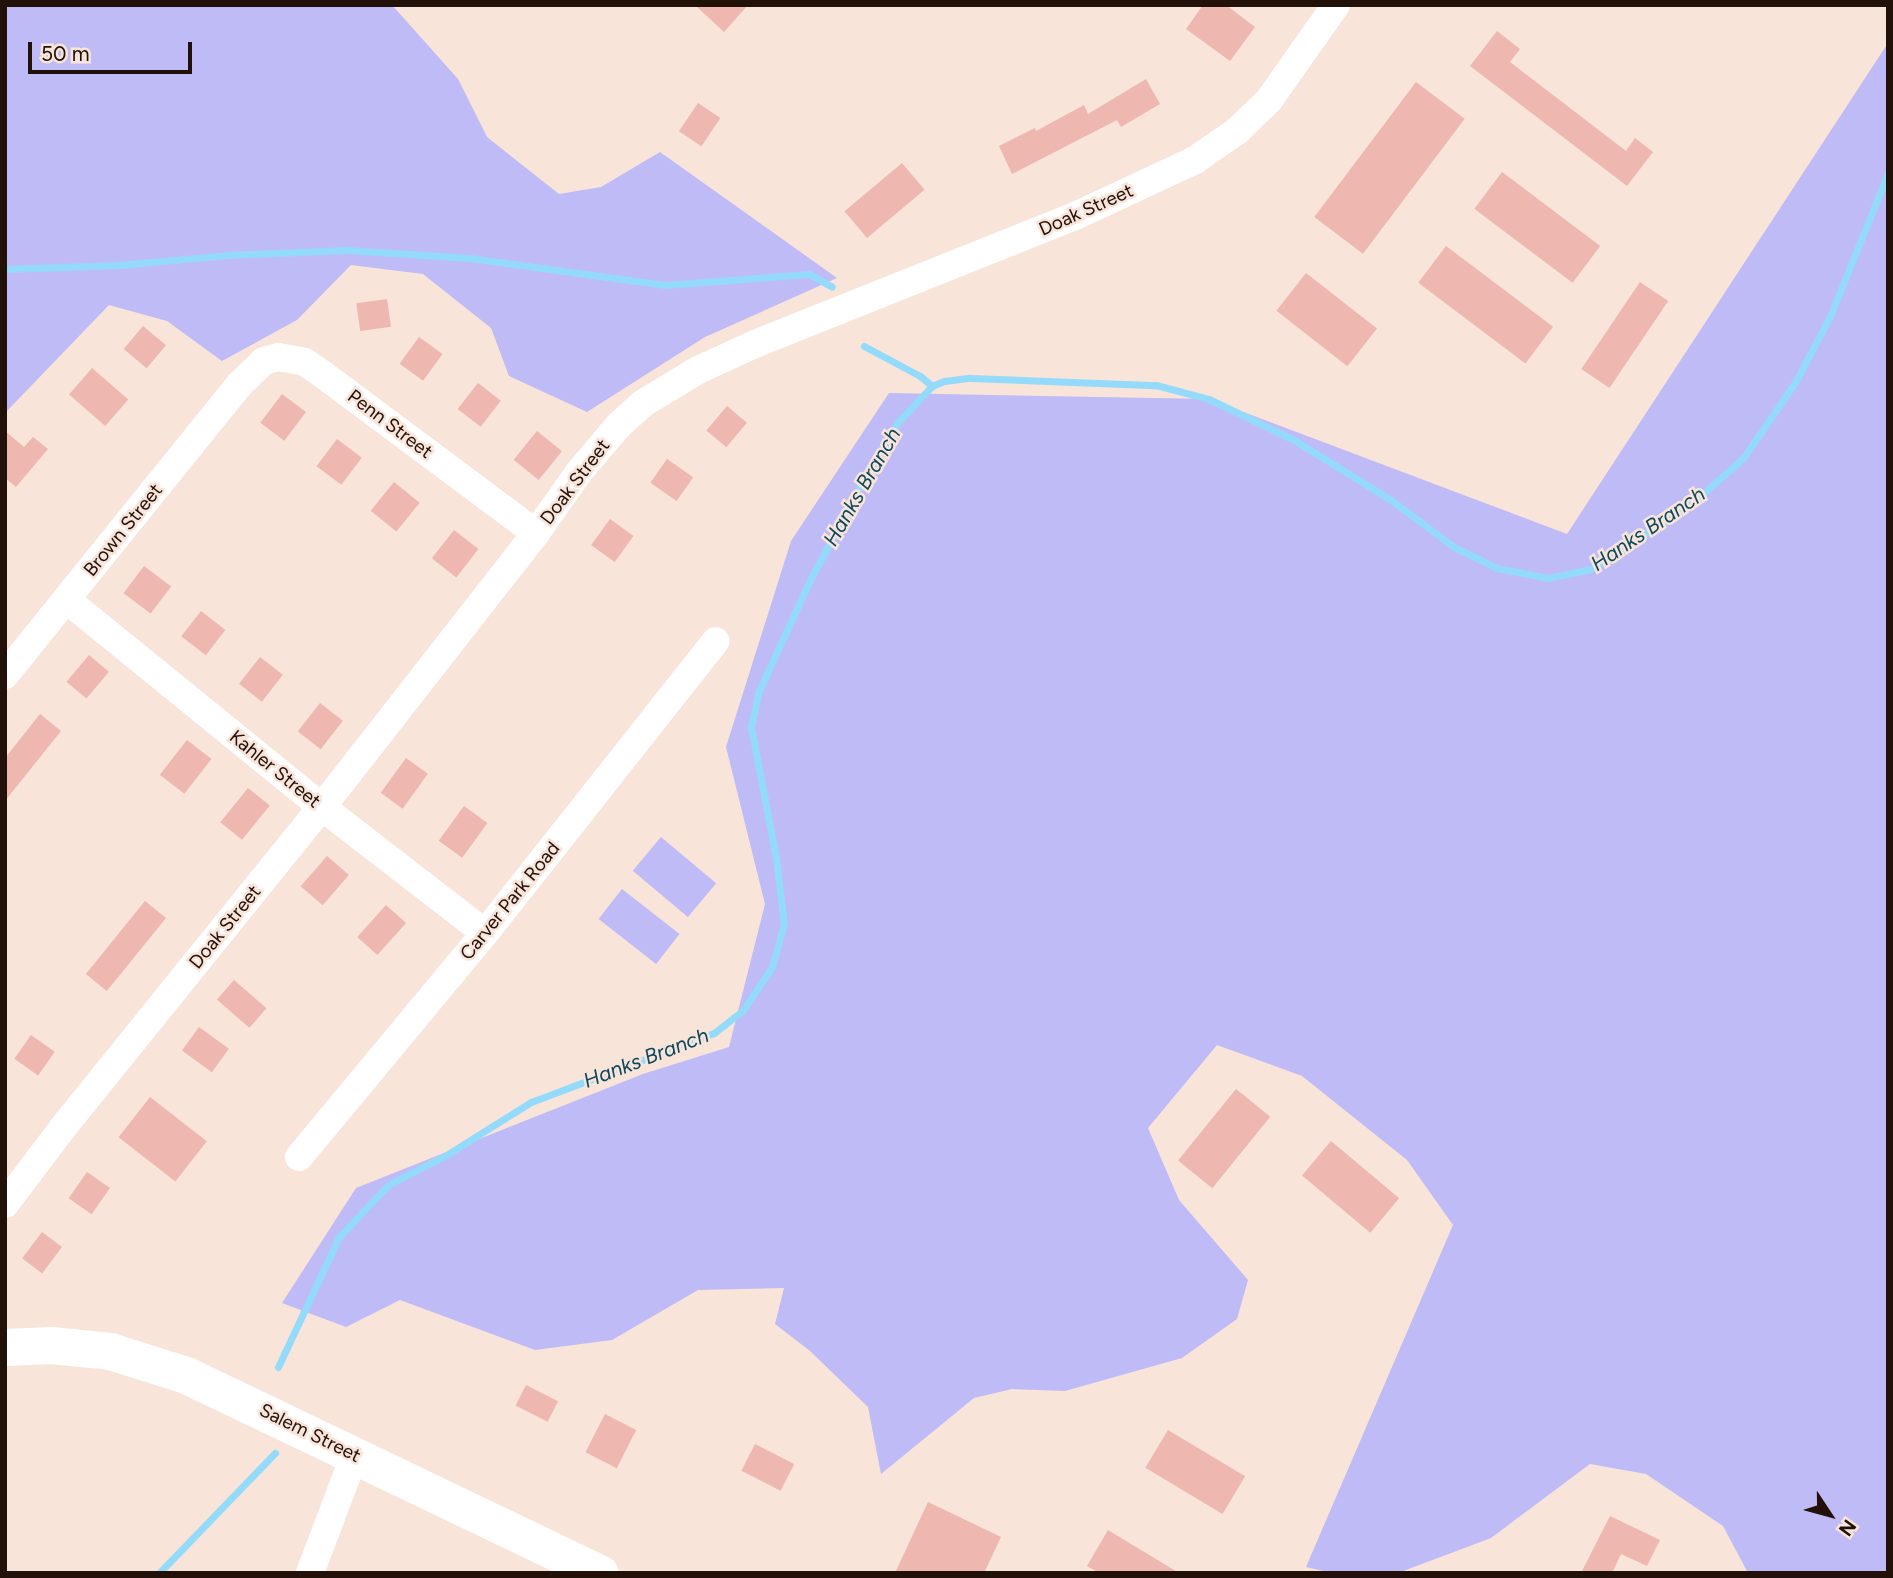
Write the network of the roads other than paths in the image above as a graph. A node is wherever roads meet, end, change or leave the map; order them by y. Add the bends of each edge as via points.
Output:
1 (1336, 5) edge
2 (239, 385) joint
3 (536, 533) junction
4 (67, 600) junction
5 (716, 641) dead end
6 (5, 675) edge
7 (322, 807) junction
8 (485, 933) junction
9 (299, 1157) dead end
10 (5, 1204) edge
11 (5, 1347) edge
12 (355, 1454) junction
13 (310, 1573) edge
14 (600, 1573) edge

1 - 3 street, Doak Street via 1269,100 1237,131 1195,160 1073,217 755,344 670,386 619,425
2 - 3 street, Penn Street via 264,361 278,357 306,362
2 - 4 street, Brown Street
3 - 7 street, Doak Street
4 - 6 street, Brown Street
4 - 7 street, Kahler Street
5 - 8 street, Carver Park Road
7 - 8 street, Kahler Street
7 - 10 street, Doak Street
8 - 9 street, Carver Park Road
11 - 12 main road, Salem Street via 51,1345 110,1351 149,1362 187,1375
12 - 13 street
12 - 14 main road, Salem Street

